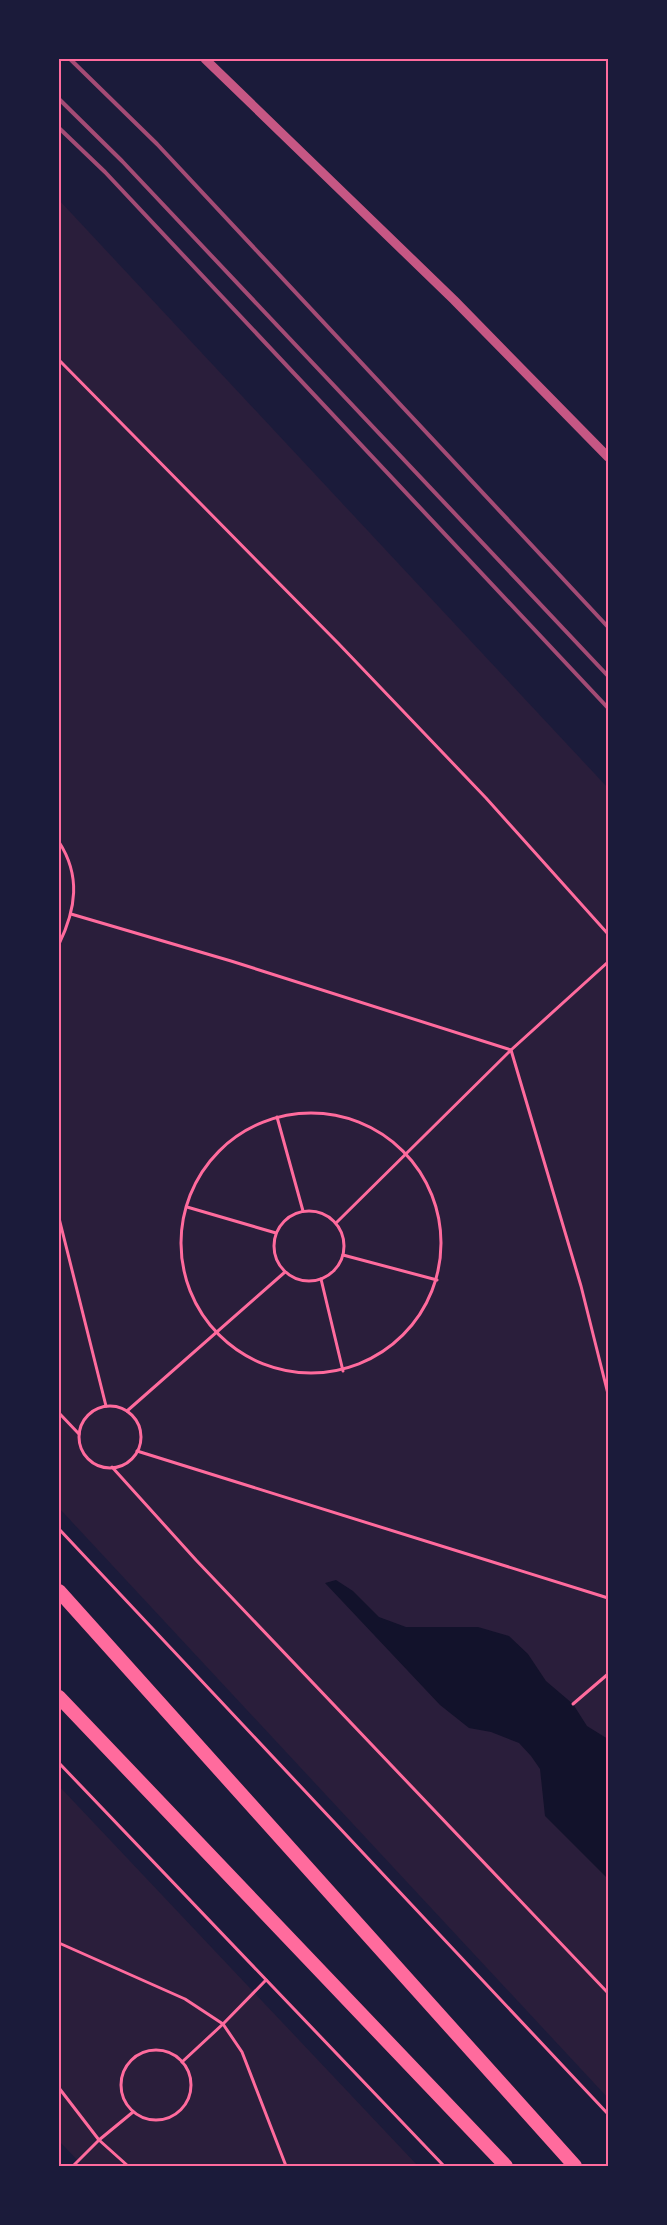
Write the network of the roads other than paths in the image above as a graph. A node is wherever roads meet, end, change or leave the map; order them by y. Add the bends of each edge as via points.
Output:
1 (205, 59) edge
2 (608, 457) edge
3 (59, 1591) edge
4 (59, 1697) edge
5 (506, 2166) edge
6 (575, 2166) edge

1 - 2 street via 454,300
3 - 6 highway
4 - 5 highway

